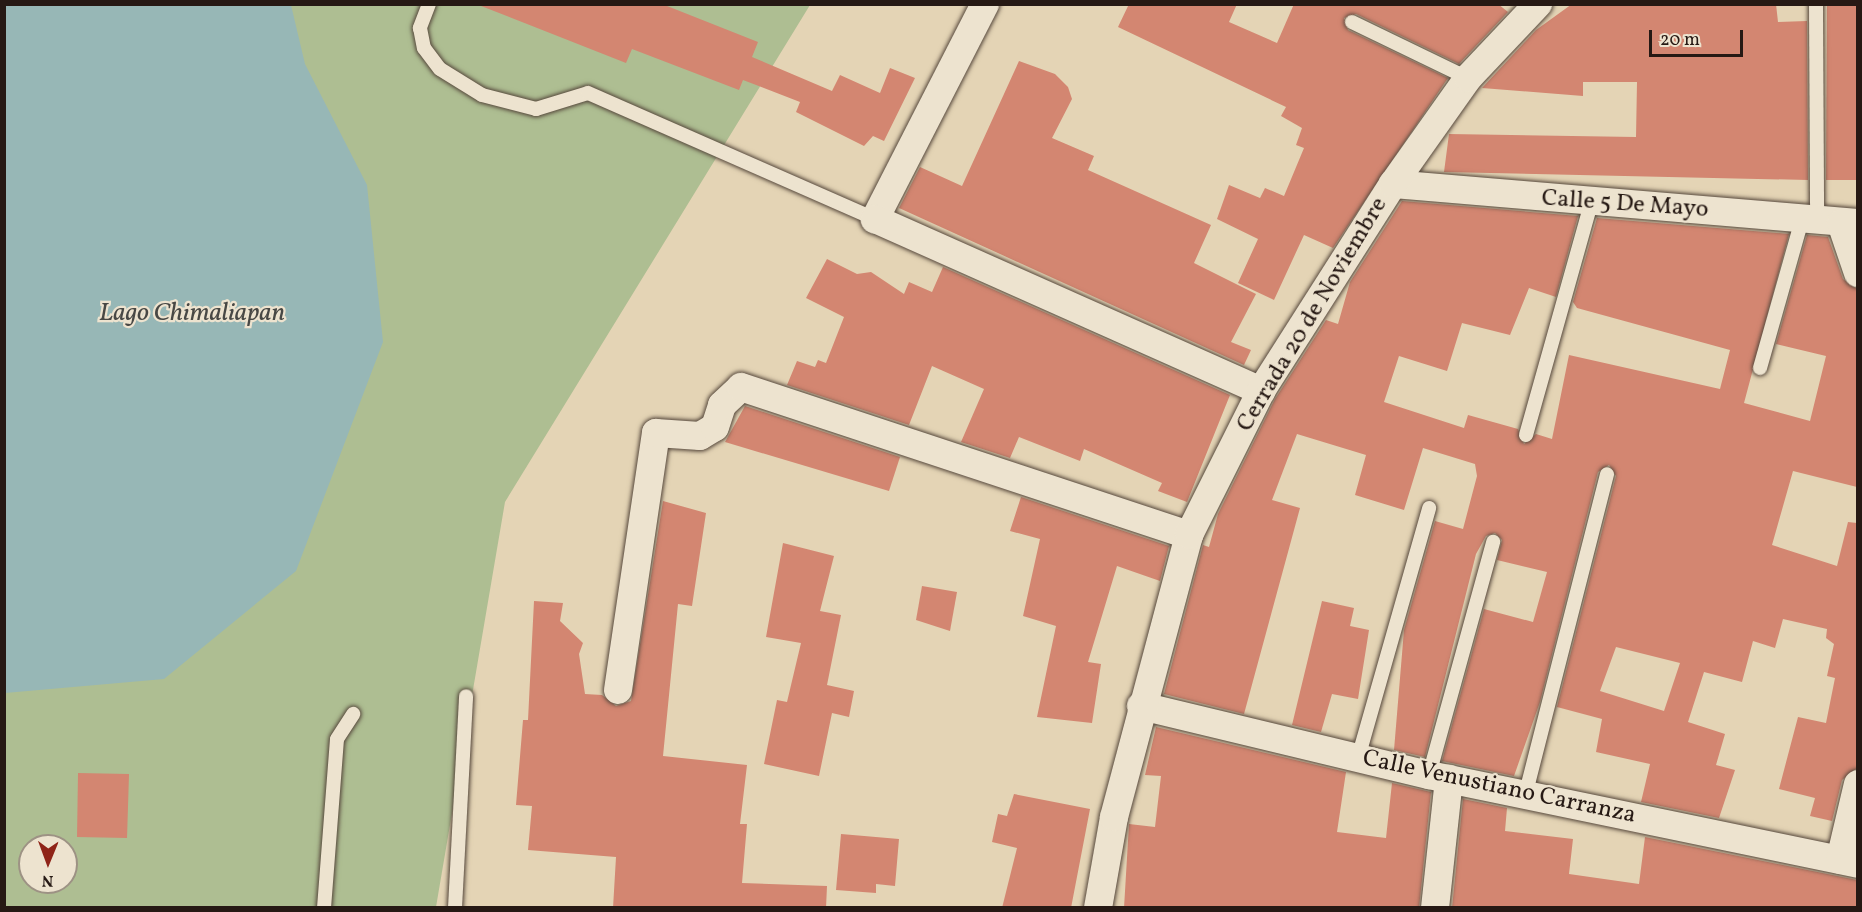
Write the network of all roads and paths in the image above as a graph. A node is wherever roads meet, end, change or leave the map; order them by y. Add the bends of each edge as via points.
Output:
1 (429, 4) edge
2 (985, 4) edge
3 (1816, 4) edge
4 (1530, 6) edge
5 (1352, 22) dead end
6 (1468, 78) junction
7 (1393, 183) junction
8 (1591, 204) junction
9 (875, 219) junction
10 (1829, 220) edge
11 (1857, 273) edge
12 (1760, 368) dead end
13 (1261, 391) junction
14 (1526, 435) dead end
15 (1607, 474) dead end
16 (1429, 508) dead end
17 (1189, 535) junction
18 (1493, 542) dead end
19 (618, 690) dead end
20 (466, 696) dead end
21 (1142, 706) junction
22 (353, 714) dead end
23 (1358, 758) junction
24 (1439, 777) junction
25 (1857, 784) edge
26 (1526, 796) junction
27 (1849, 862) edge
28 (324, 908) edge
29 (455, 908) edge
30 (1098, 908) edge
31 (1435, 908) edge

1 - 9 lane via 420,28 424,48 440,69 482,95 536,109 588,93
2 - 9 street
3 - 10 lane
4 - 6 street, Cerrada 20 de Noviembre
5 - 6 lane
6 - 7 street, Cerrada 20 de Noviembre
7 - 8 street, Calle 5 De Mayo
7 - 13 street, Cerrada 20 de Noviembre
8 - 10 street, Calle 5 De Mayo
8 - 14 lane
9 - 13 street
10 - 11 street
10 - 12 lane
13 - 17 street, Cerrada 20 de Noviembre
15 - 26 lane
16 - 23 lane
17 - 19 street via 741,387 723,405 715,427 700,436 656,434
17 - 21 street, Cerrada 20 de Noviembre
18 - 24 lane
20 - 29 lane
21 - 23 street, Calle Venustiano Carranza
21 - 30 street, Cerrada 20 de Noviembre
22 - 28 lane via 337,739
23 - 24 street, Calle Venustiano Carranza
24 - 26 street, Calle Venustiano Carranza
24 - 31 street
25 - 27 street
26 - 27 street, Calle Venustiano Carranza

